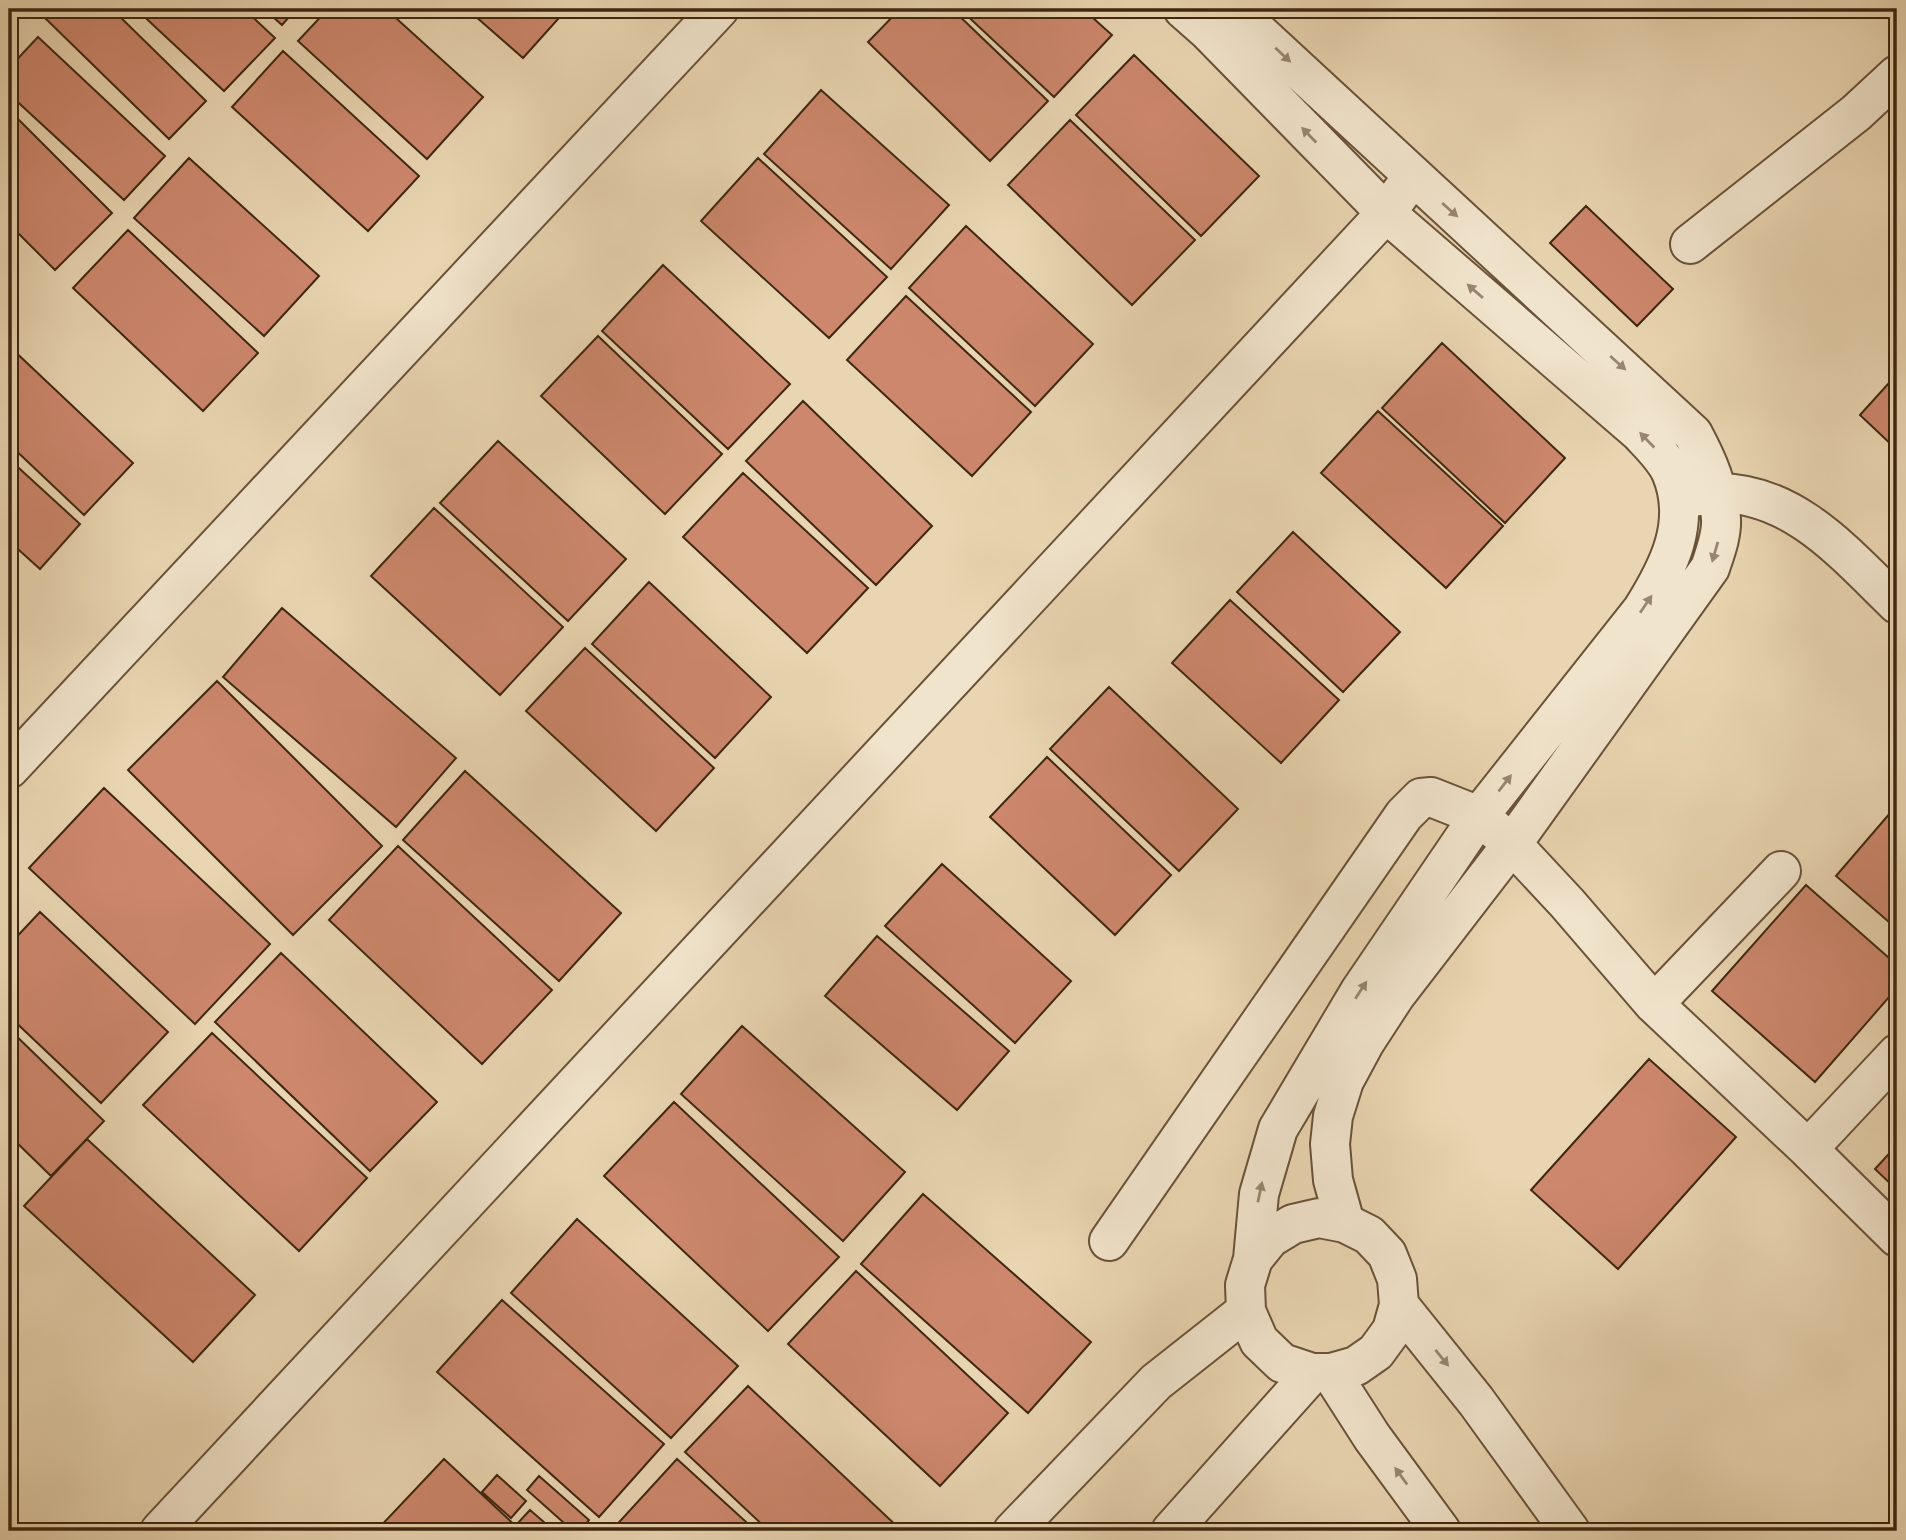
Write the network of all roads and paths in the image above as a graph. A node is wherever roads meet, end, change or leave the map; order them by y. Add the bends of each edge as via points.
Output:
1 (719, 9) edge
2 (1183, 9) edge
3 (1233, 9) edge
4 (1897, 75) edge
5 (1413, 176) junction
6 (1386, 214) junction
7 (1690, 244) dead end
8 (1717, 493) junction
9 (1679, 499) junction
10 (1897, 604) edge
11 (9, 769) edge
12 (1479, 816) junction
13 (1512, 844) junction
14 (1781, 872) dead end
15 (1654, 1004) junction
16 (1897, 1054) edge
17 (1808, 1149) junction
18 (1345, 1223) junction
19 (1897, 1237) edge
20 (1109, 1241) dead end
21 (1253, 1259) junction
22 (1399, 1305) junction
23 (1246, 1311) junction
24 (1322, 1373) junction
25 (160, 1531) edge
26 (1013, 1531) edge
27 (1171, 1531) edge
28 (1441, 1531) edge
29 (1570, 1531) edge

1 - 11 street
6 -> 2 street
3 -> 5 street
4 - 7 street via 1856,113
5 - 6 street
5 -> 8 street via 1693,434 1711,467
9 -> 6 street via 1670,470 1640,433
6 - 25 street
8 - 9 street
8 - 10 street via 1781,506 1816,528
8 -> 13 street via 1721,521 1710,568
12 -> 9 street via 1655,590 1680,524
12 - 13 street
12 - 20 street via 1431,797 1413,804
21 -> 12 street via 1259,1194 1278,1129 1360,991
13 - 15 street
13 - 18 street via 1395,996 1344,1081 1330,1144 1333,1180
14 - 15 street
15 - 17 street
16 - 17 street
17 - 19 street
18 - 21 street via 1318,1218 1293,1224 1270,1238
18 - 22 street via 1369,1235 1387,1254 1397,1279
21 - 23 street via 1245,1285
22 - 24 street via 1392,1331 1377,1352 1356,1366
22 -> 29 street
23 - 24 street via 1258,1341 1282,1363
23 - 26 street via 1156,1382
24 - 27 street
28 -> 24 street

